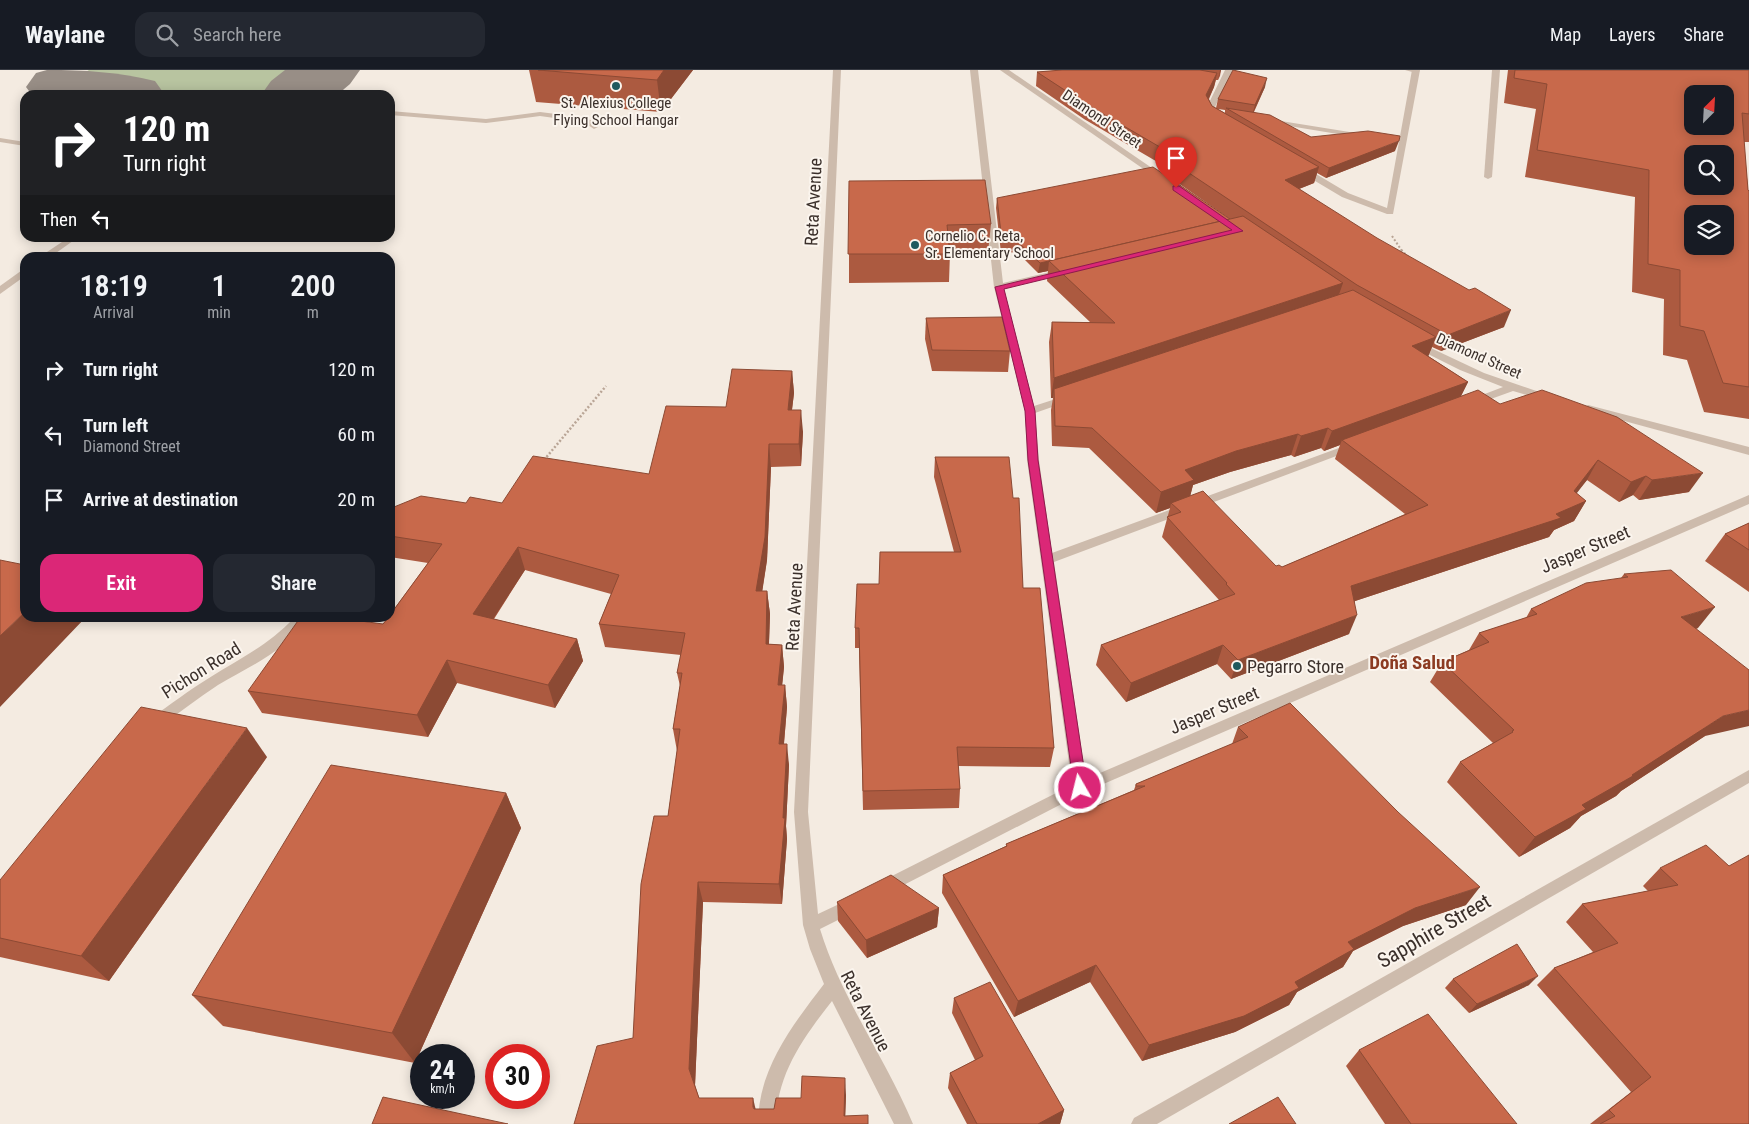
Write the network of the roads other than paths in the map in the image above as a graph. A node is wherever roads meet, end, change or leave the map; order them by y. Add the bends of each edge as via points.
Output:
1 (837, 70) edge
2 (974, 70) edge
3 (1004, 70) edge
4 (1229, 70) edge
5 (1414, 70) edge
6 (1496, 70) edge
7 (1209, 111) junction
8 (395, 113) edge
9 (1227, 114) edge
10 (1264, 120) edge
11 (1222, 123) edge
12 (594, 127) dead end
13 (1372, 138) edge
14 (0, 140) edge
15 (1392, 141) edge
16 (20, 143) edge
17 (1402, 143) junction
18 (1296, 166) edge
19 (1488, 177) dead end
20 (1166, 181) edge
21 (66, 242) edge
22 (51, 252) edge
23 (1076, 269) edge
24 (20, 275) edge
25 (999, 287) junction
26 (0, 291) edge
27 (1407, 339) edge
28 (1511, 388) junction
29 (1076, 395) edge
30 (1558, 400) edge
31 (1464, 405) edge
32 (1578, 406) edge
33 (1030, 411) junction
34 (1362, 443) edge
35 (1749, 451) edge
36 (1749, 499) edge
37 (1047, 560) junction
38 (298, 622) edge
39 (143, 733) edge
40 (1749, 776) edge
41 (1080, 788) junction
42 (811, 925) junction
43 (833, 986) junction
44 (767, 1124) edge
45 (904, 1124) edge
46 (1140, 1124) edge

1 - 42 street, Reta Avenue via 801,812
2 - 25 street
3 - 20 street, Diamond Street
4 - 7 street via 1218,85
5 - 17 street
6 - 19 street
7 - 9 street
7 - 11 street
8 - 12 street via 486,121 540,114 577,119
10 - 13 street
14 - 16 street
15 - 17 street
17 - 18 street via 1390,212 1345,195
21 - 22 street
23 - 25 street
24 - 26 street
25 - 33 street
27 - 28 street, Diamond Street via 1450,363
28 - 30 street, Diamond Street
28 - 31 street
29 - 33 street
32 - 35 street
33 - 37 street via 1033,460
34 - 37 street
36 - 41 street, Jasper Street
37 - 41 street
38 - 39 street, Pichon Road via 255,658 213,682
40 - 46 street, Sapphire Street
41 - 42 street, Jasper Street
42 - 43 street, Reta Avenue
43 - 44 street via 803,1025 782,1060 768,1097
43 - 45 street, Reta Avenue

